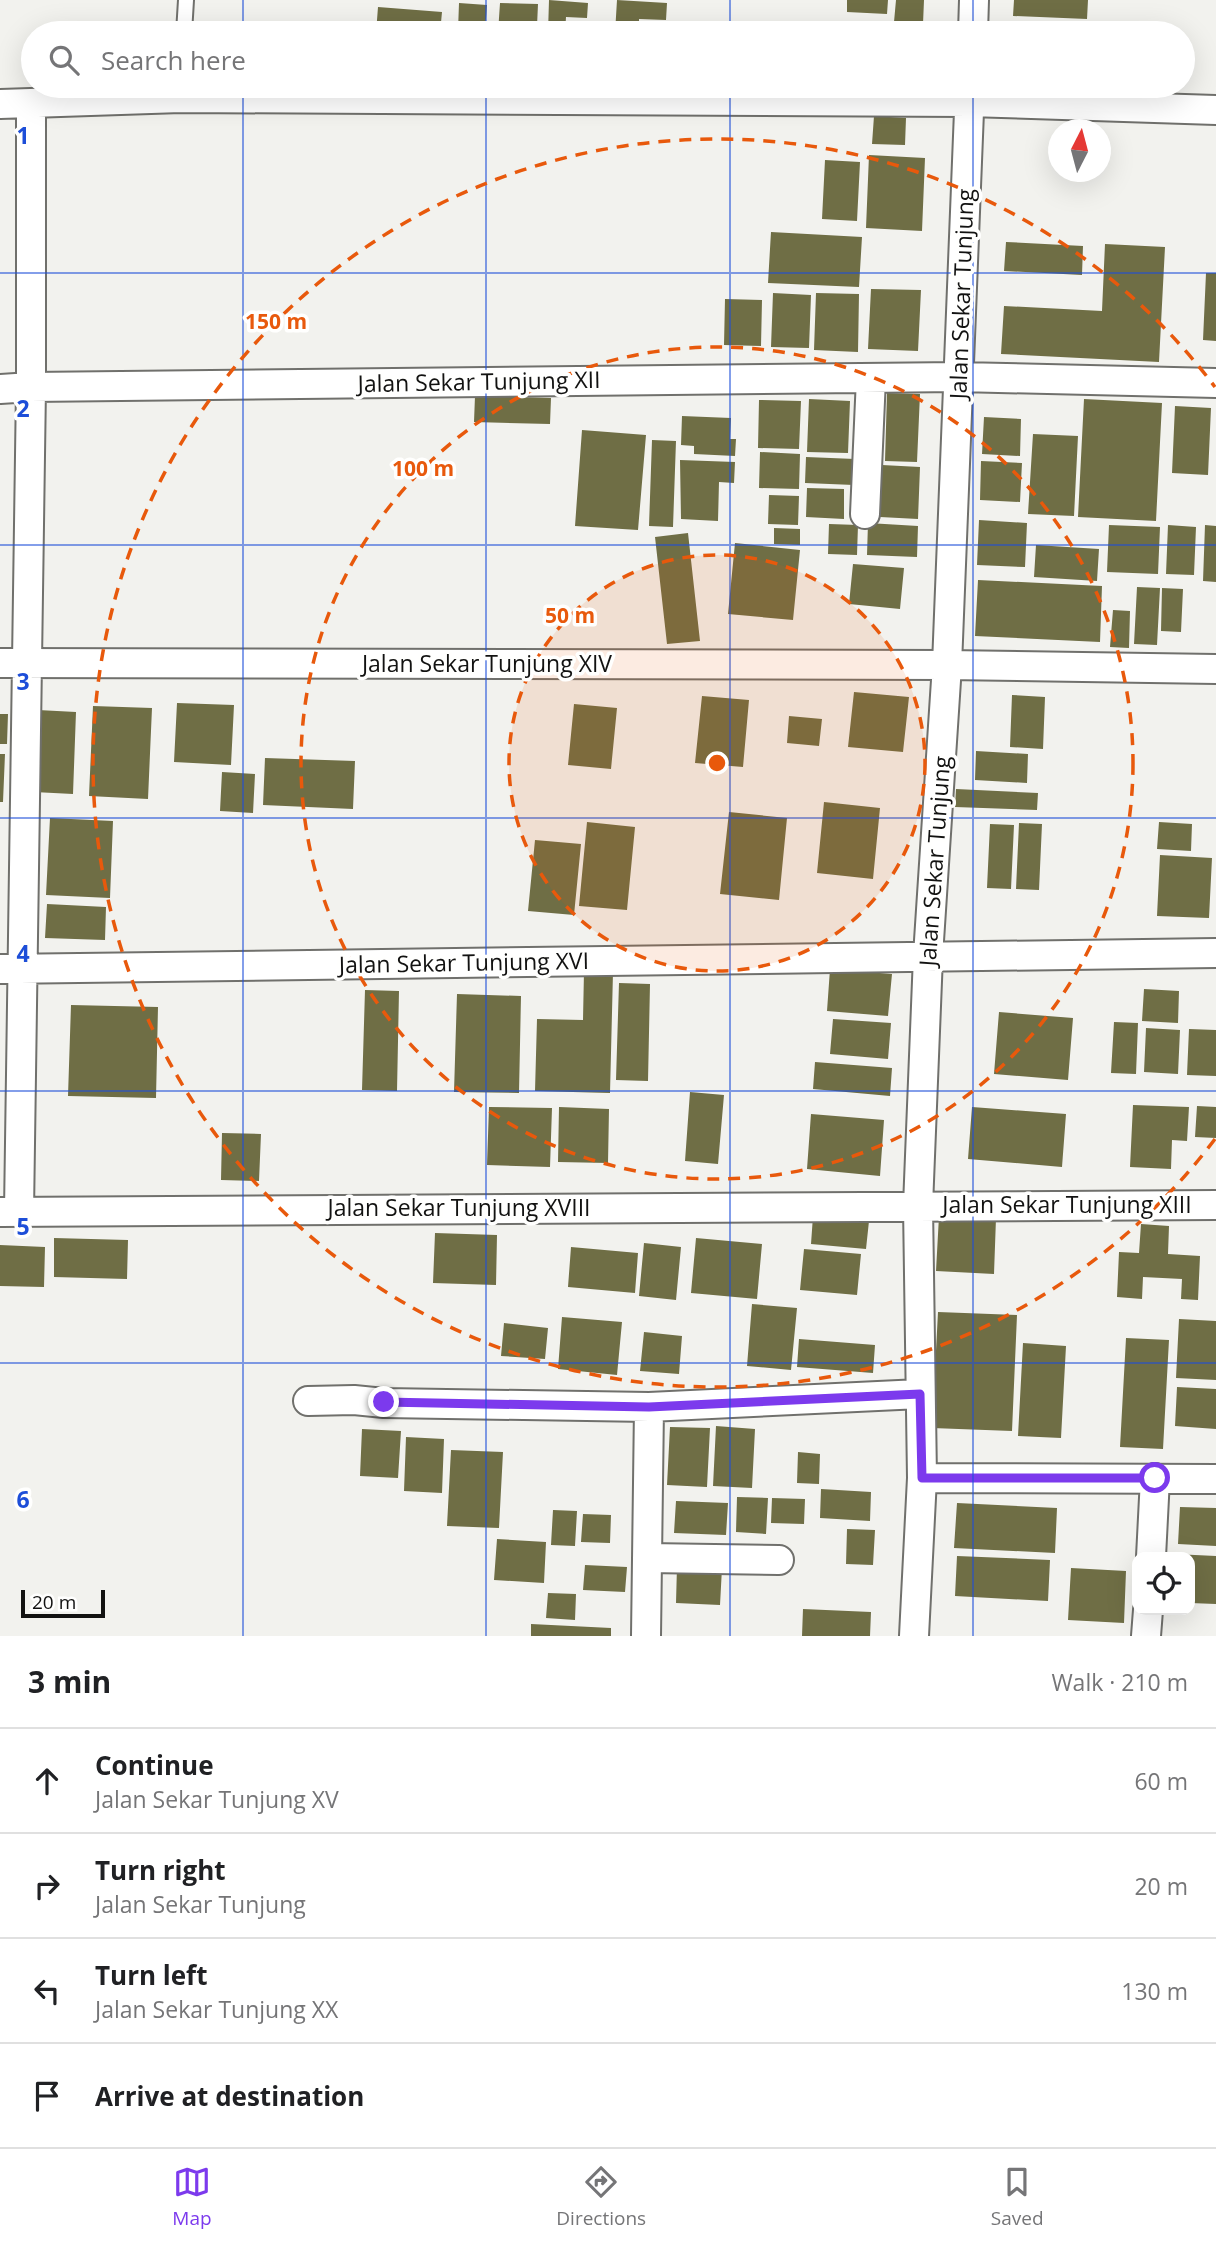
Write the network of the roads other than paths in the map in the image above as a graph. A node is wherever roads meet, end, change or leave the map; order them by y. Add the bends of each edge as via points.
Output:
1 (186, 0) edge
2 (974, 0) edge
3 (185, 21) edge
4 (973, 21) edge
5 (106, 98) edge
6 (970, 98) edge
7 (1032, 98) edge
8 (0, 104) edge
9 (31, 104) junction
10 (1216, 110) edge
11 (959, 377) junction
12 (871, 379) junction
13 (1216, 383) edge
14 (31, 387) junction
15 (0, 389) edge
16 (865, 514) dead end
17 (14, 663) edge
18 (947, 666) junction
19 (1216, 669) edge
20 (1216, 953) edge
21 (928, 956) junction
22 (11, 969) edge
23 (1216, 1205) edge
24 (918, 1206) junction
25 (9, 1212) edge
26 (920, 1394) junction
27 (307, 1401) dead end
28 (649, 1407) junction
29 (922, 1478) junction
30 (1155, 1478) junction
31 (1216, 1479) edge
32 (1151, 1552) edge
33 (648, 1558) junction
34 (779, 1560) dead end
35 (1147, 1615) edge
36 (646, 1636) edge
37 (914, 1636) edge
38 (1146, 1636) edge

1 - 3 lane
2 - 4 street
5 - 9 street
6 - 11 street, Jalan Sekar Tunjung
7 - 10 street
8 - 9 street
9 - 14 street
11 - 12 street, Jalan Sekar Tunjung XII
11 - 13 street, Jalan Sekar Tunjung XII
11 - 18 street, Jalan Sekar Tunjung
12 - 14 street, Jalan Sekar Tunjung XII
12 - 16 street
14 - 15 street, Jalan Sekar Tunjung XII
14 - 17 street
17 - 18 street, Jalan Sekar Tunjung XIV
17 - 22 street
18 - 19 street, Jalan Sekar Tunjung XIV
18 - 21 street, Jalan Sekar Tunjung
20 - 21 street, Jalan Sekar Tunjung XVI
21 - 22 street, Jalan Sekar Tunjung XVI
21 - 24 street, Jalan Sekar Tunjung
22 - 25 street
23 - 24 street, Jalan Sekar Tunjung XIII
24 - 25 street, Jalan Sekar Tunjung XVIII
24 - 26 street, Jalan Sekar Tunjung
26 - 28 street
26 - 29 street, Jalan Sekar Tunjung
27 - 28 street
28 - 33 street
29 - 30 street
29 - 37 street, Jalan Sekar Tunjung
30 - 31 street
30 - 32 street
33 - 34 street
33 - 36 street
35 - 38 street

